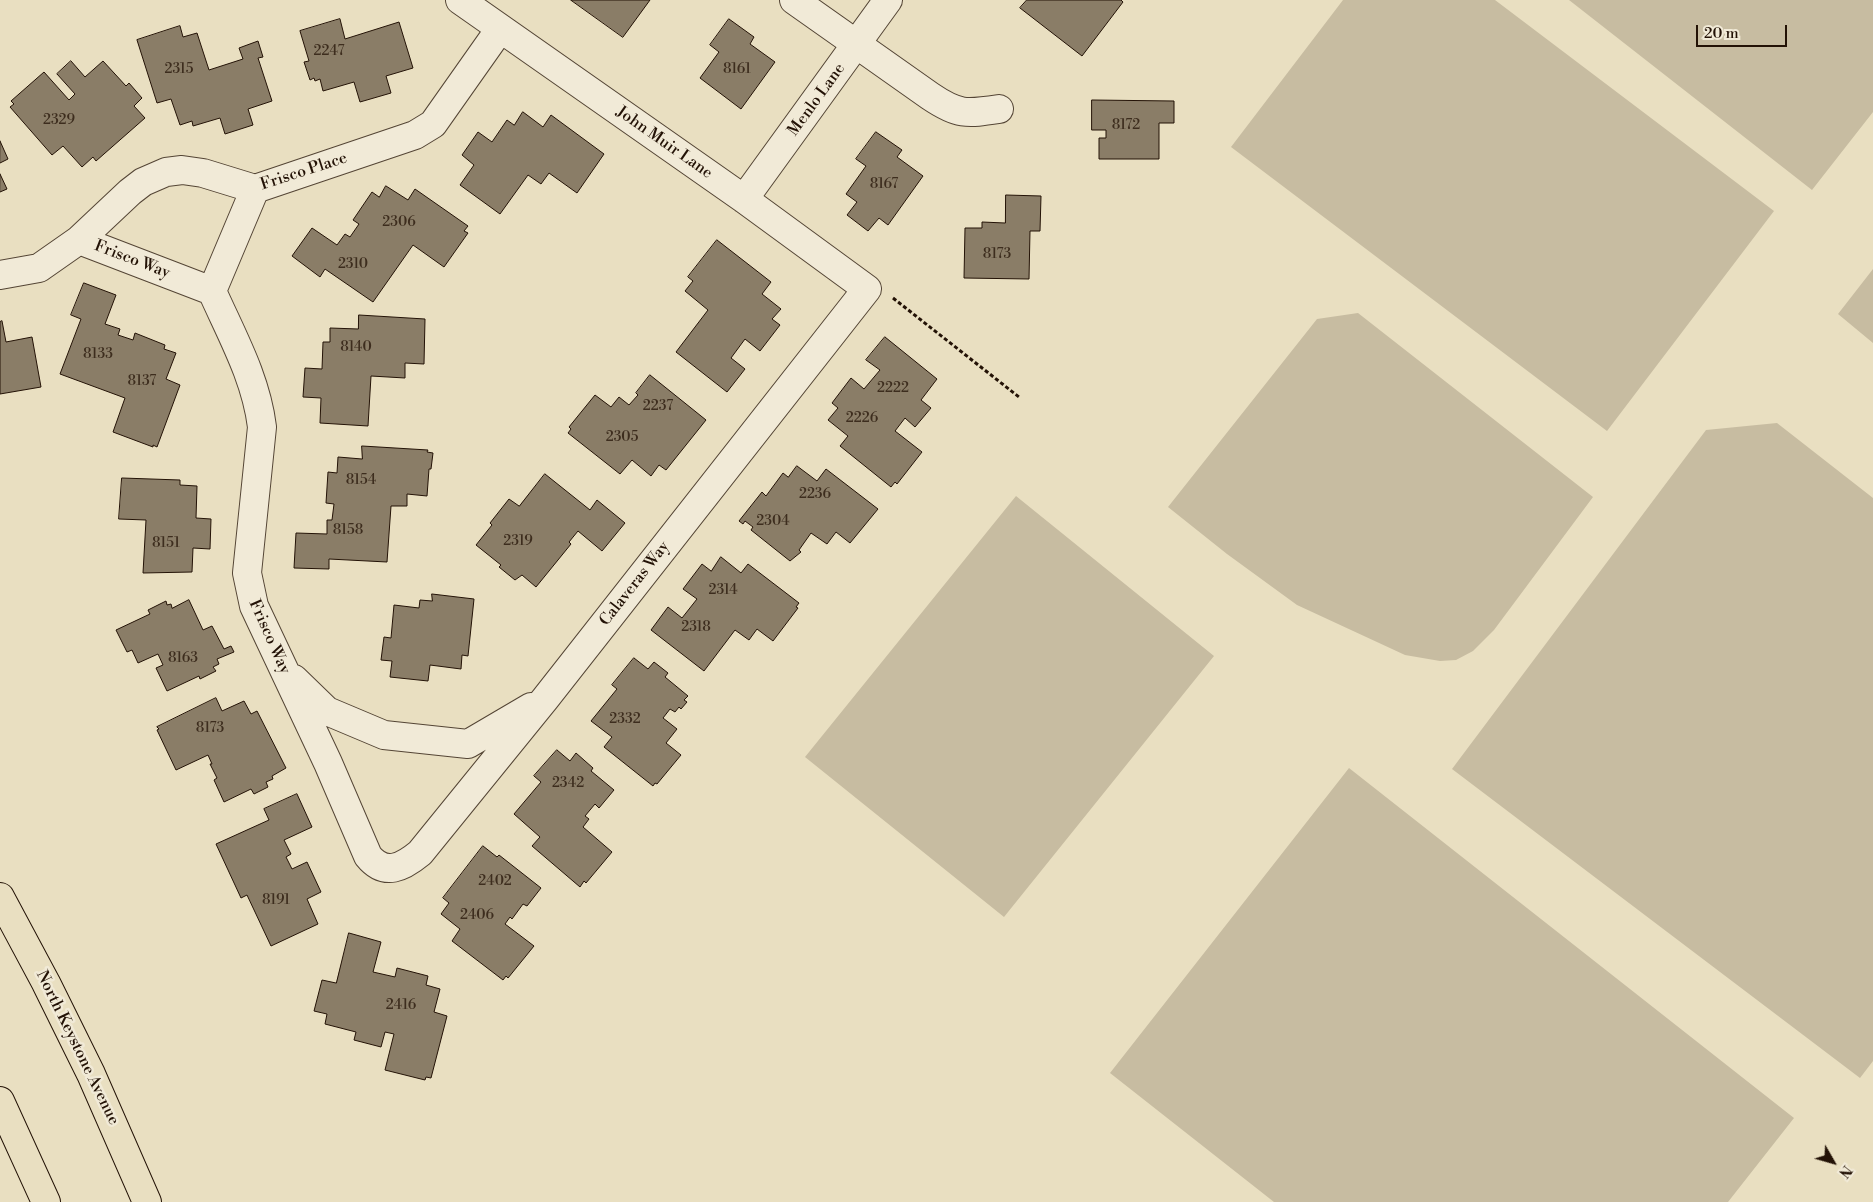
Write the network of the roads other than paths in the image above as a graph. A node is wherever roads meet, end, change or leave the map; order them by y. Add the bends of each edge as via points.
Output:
1 (460, 0) edge
2 (794, 0) edge
3 (888, 0) edge
4 (500, 29) junction
5 (857, 44) junction
6 (999, 109) dead end
7 (255, 188) junction
8 (744, 199) junction
9 (79, 240) junction
10 (0, 275) edge
11 (867, 289) joint
12 (212, 291) junction
13 (282, 666) junction
14 (545, 699) junction
15 (395, 867) joint
16 (0, 897) edge
17 (0, 1101) edge
18 (46, 1202) edge
19 (147, 1202) edge

1 - 4 street, John Muir Lane
2 - 5 street
3 - 5 street, Menlo Lane
4 - 7 street, Frisco Place via 433,124 415,135
4 - 8 street, John Muir Lane
5 - 6 street via 952,110 972,113
5 - 8 street, Menlo Lane
7 - 9 street, Frisco Place via 203,173 166,172 130,192
7 - 12 street
8 - 11 street, John Muir Lane
9 - 10 street, Frisco Place via 39,268
9 - 12 street, Frisco Way
11 - 14 street, Calaveras Way
12 - 13 street, Frisco Way via 250,375 259,404 262,427 248,574 254,606
13 - 14 street via 327,711 384,735 468,744
13 - 15 street, Frisco Way via 368,856 378,866
14 - 15 street, Calaveras Way via 420,853 406,864
16 - 19 main road, North Keystone Avenue via 88,1066
17 - 18 main road

